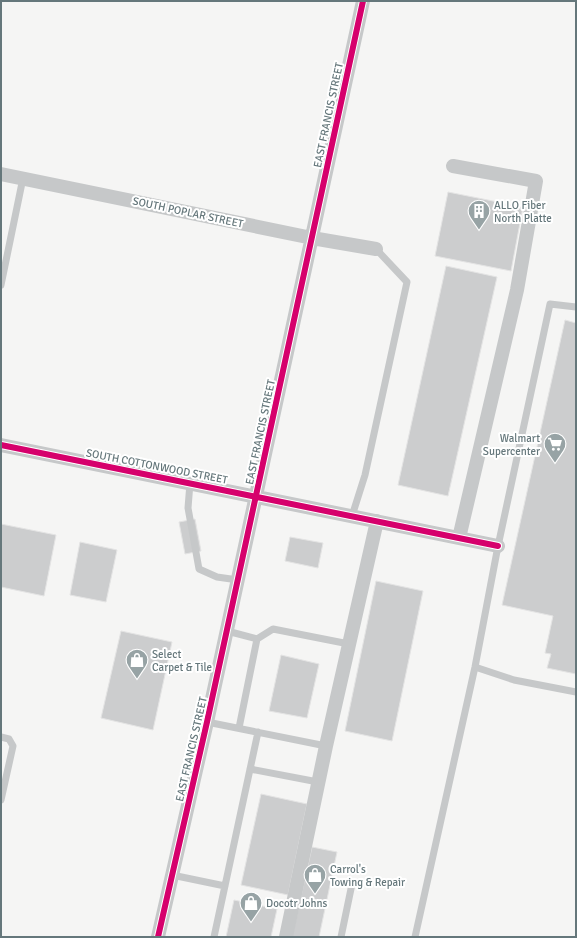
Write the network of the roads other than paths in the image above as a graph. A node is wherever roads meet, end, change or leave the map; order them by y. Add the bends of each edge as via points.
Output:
1 (362, 1) edge
2 (453, 166) dead end
3 (1, 174) edge
4 (22, 178) junction
5 (312, 238) junction
6 (376, 249) joint
7 (1, 285) edge
8 (576, 307) edge
9 (1, 445) edge
10 (190, 483) junction
11 (256, 496) junction
12 (352, 516) junction
13 (377, 521) junction
14 (459, 538) junction
15 (498, 546) junction
16 (238, 580) junction
17 (227, 631) junction
18 (257, 639) junction
19 (349, 644) junction
20 (475, 667) junction
21 (576, 692) edge
22 (207, 722) junction
23 (239, 728) junction
24 (258, 732) junction
25 (1, 737) edge
26 (326, 746) junction
27 (250, 769) junction
28 (318, 782) junction
29 (1, 800) edge
30 (172, 875) junction
31 (352, 884) dead end
32 (225, 886) junction
33 (158, 937) edge
34 (214, 937) edge
35 (286, 937) edge
36 (341, 937) edge
37 (415, 937) edge

1 - 5 street, EAST FRANCIS STREET
2 - 14 street via 536,181 517,290
3 - 4 street, SOUTH POPLAR STREET
4 - 5 street, SOUTH POPLAR STREET
4 - 7 lane
5 - 6 street, SOUTH POPLAR STREET
5 - 11 street, EAST FRANCIS STREET
6 - 12 lane via 407,282 365,474
8 - 15 lane via 550,304
9 - 10 street, SOUTH COTTONWOOD STREET
10 - 11 street, SOUTH COTTONWOOD STREET
10 - 16 lane via 188,508 200,569 217,577
11 - 12 street, SOUTH COTTONWOOD STREET
11 - 16 street, EAST FRANCIS STREET
12 - 13 street, SOUTH COTTONWOOD STREET
13 - 14 street, SOUTH COTTONWOOD STREET
13 - 19 street
14 - 15 street, SOUTH COTTONWOOD STREET
15 - 20 lane
16 - 17 street, EAST FRANCIS STREET
17 - 18 lane
17 - 22 street, EAST FRANCIS STREET
18 - 19 lane via 273,629
18 - 23 lane
19 - 26 street
20 - 21 lane via 514,680
20 - 37 lane
22 - 23 lane
22 - 30 street, EAST FRANCIS STREET
23 - 24 lane
24 - 26 lane
24 - 27 lane
25 - 29 lane via 9,738 13,746
26 - 28 street
27 - 28 lane
27 - 32 lane
28 - 35 street
30 - 32 lane
30 - 33 street, EAST FRANCIS STREET
31 - 36 lane
32 - 34 lane

